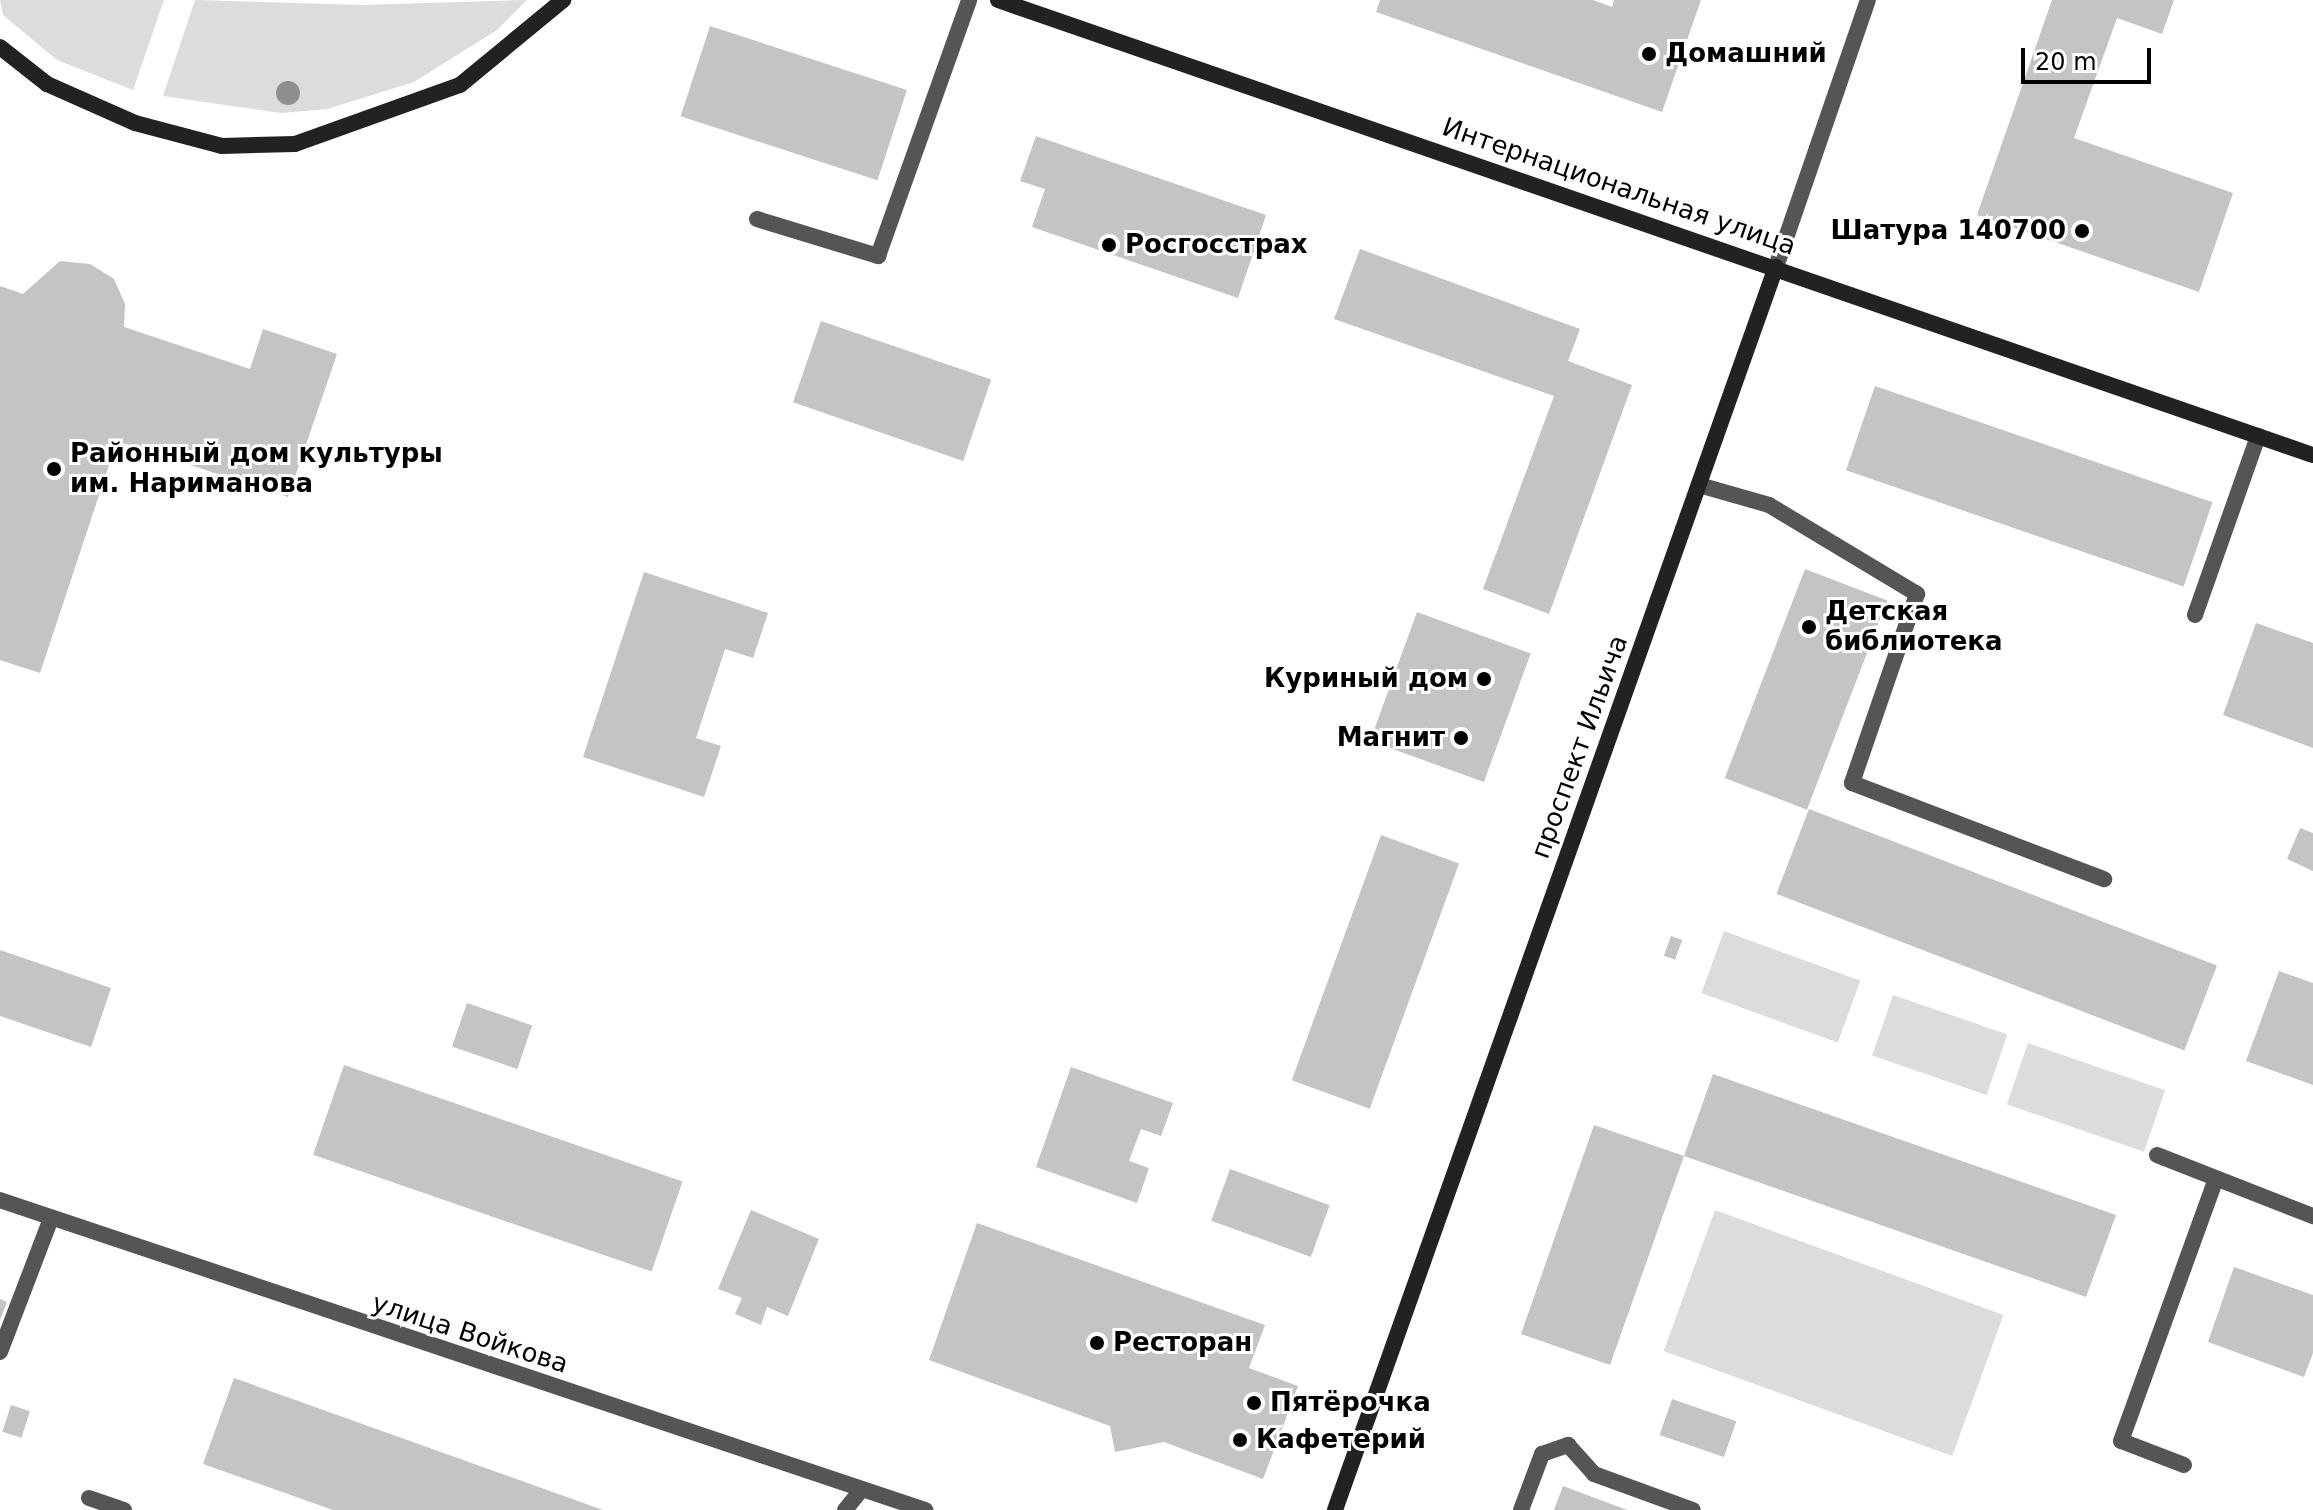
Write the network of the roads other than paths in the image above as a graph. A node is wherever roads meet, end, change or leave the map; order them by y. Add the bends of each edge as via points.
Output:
1 (563, 0) edge
2 (969, 0) edge
3 (998, 0) edge
4 (1868, 0) edge
5 (0, 47) edge
6 (757, 219) dead end
7 (1776, 267) junction
8 (2258, 436) junction
9 (2313, 455) edge
10 (1699, 485) junction
11 (2195, 615) dead end
12 (2104, 879) dead end
13 (2157, 1155) dead end
14 (2215, 1182) junction
15 (0, 1200) edge
16 (2313, 1216) edge
17 (50, 1221) junction
18 (0, 1352) edge
19 (2184, 1465) dead end
20 (861, 1490) junction
21 (89, 1498) dead end
22 (124, 1510) edge
23 (845, 1510) edge
24 (925, 1510) edge
25 (1335, 1510) edge
26 (1521, 1510) edge
27 (1693, 1510) edge

1 - 5 street via 460,85 295,144 222,146 135,123 47,84
2 - 6 street via 878,256
3 - 7 street, Интернациональная улица
4 - 7 street, проспект Ильича
7 - 8 street, Интернациональная улица
7 - 10 street, проспект Ильича
8 - 9 street, Интернациональная улица
8 - 11 street
10 - 12 street via 1769,505 1917,594 1852,783
10 - 25 street, проспект Ильича
13 - 14 street
14 - 16 street
14 - 19 street via 2121,1441
15 - 17 street, улица Войкова
17 - 18 street
17 - 20 street, улица Войкова
20 - 23 street
20 - 24 street, улица Войкова
21 - 22 street
26 - 27 street via 1542,1454 1568,1445 1594,1474

